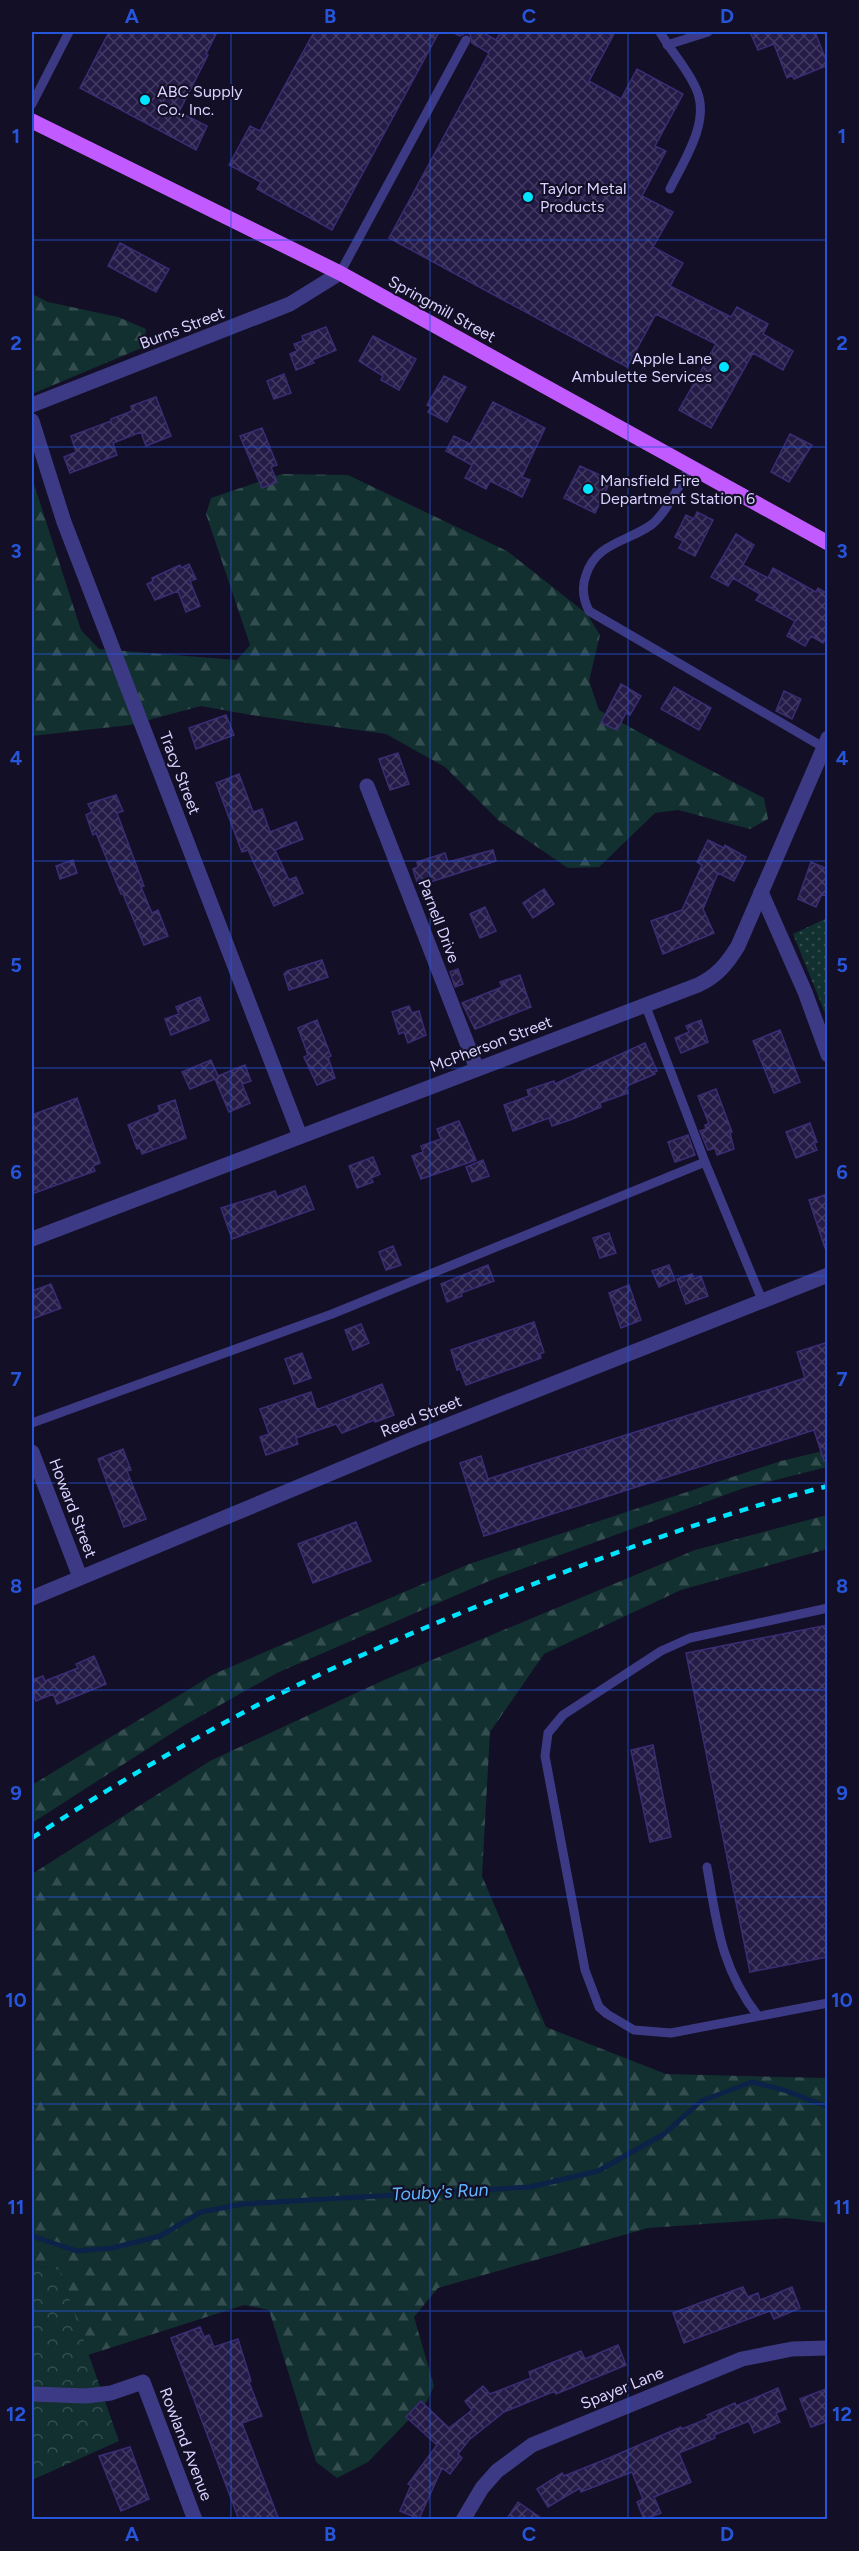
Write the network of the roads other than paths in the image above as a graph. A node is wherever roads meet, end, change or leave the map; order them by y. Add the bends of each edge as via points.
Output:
1 (69, 32) edge
2 (660, 32) edge
3 (708, 32) edge
4 (466, 40) dead end
5 (668, 45) junction
6 (32, 104) edge
7 (32, 121) edge
8 (670, 189) dead end
9 (340, 273) junction
10 (32, 405) edge
11 (32, 421) edge
12 (690, 467) junction
13 (828, 543) edge
14 (826, 743) edge
15 (367, 786) dead end
16 (761, 892) junction
17 (645, 1004) junction
18 (828, 1054) edge
19 (477, 1069) junction
20 (300, 1136) junction
21 (705, 1162) junction
22 (32, 1239) edge
23 (828, 1275) edge
24 (762, 1300) junction
25 (32, 1423) edge
26 (32, 1452) edge
27 (80, 1577) junction
28 (32, 1598) edge
29 (828, 1608) edge
30 (707, 1867) dead end
31 (828, 2003) edge
32 (758, 2016) junction
33 (828, 2348) edge
34 (32, 2394) edge
35 (195, 2520) edge
36 (463, 2520) edge

1 - 6 lane
2 - 5 lane
3 - 5 lane
4 - 9 lane
5 - 8 lane via 699,94 700,116 695,137
7 - 9 main road, Springmill Street
9 - 10 street, Burns Street via 290,304
9 - 12 main road, Springmill Street
11 - 20 street, Tracy Street via 64,522
12 - 13 main road, Springmill Street
12 - 14 lane via 651,525 602,549 590,562 583,586 584,601 589,610
14 - 16 street, McPherson Street
15 - 19 street, Parnell Drive
16 - 17 street, McPherson Street via 738,946 714,977
16 - 18 street
17 - 19 street, McPherson Street
17 - 21 lane
19 - 20 street, McPherson Street
20 - 22 street, McPherson Street
21 - 24 lane
21 - 25 lane via 332,1314
23 - 24 street, Reed Street
24 - 27 street, Reed Street
26 - 27 street, Howard Street
27 - 28 street, Reed Street
29 - 32 lane via 700,1635 675,1644 563,1714 546,1742 545,1756 582,1954 599,2007 621,2024 649,2032 671,2033
30 - 32 lane via 727,1965
31 - 32 lane
33 - 36 street, Spayer Lane via 792,2349 742,2359 532,2445 497,2471
34 - 35 street, Rowland Avenue via 86,2396 111,2393 143,2382

